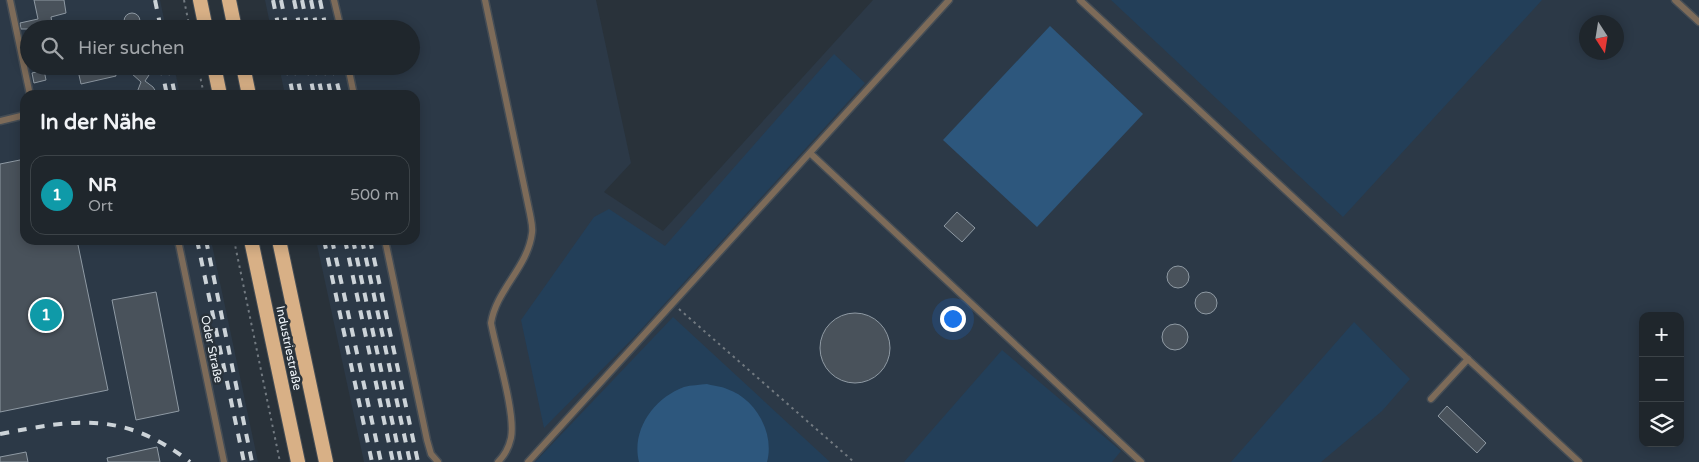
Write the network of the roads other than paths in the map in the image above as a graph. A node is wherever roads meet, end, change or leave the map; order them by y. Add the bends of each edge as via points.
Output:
1 (10, 0) edge
2 (200, 0) edge
3 (229, 0) edge
4 (334, 0) edge
5 (485, 0) edge
6 (949, 0) edge
7 (1080, 0) edge
8 (1675, 0) edge
9 (204, 20) edge
10 (233, 20) edge
11 (338, 20) edge
12 (1699, 22) edge
13 (20, 48) edge
14 (26, 75) edge
15 (216, 75) edge
16 (245, 75) edge
17 (350, 75) edge
18 (29, 90) edge
19 (219, 90) edge
20 (248, 90) edge
21 (353, 90) edge
22 (20, 117) edge
23 (0, 121) edge
24 (810, 154) junction
25 (179, 245) edge
26 (252, 245) edge
27 (280, 245) edge
28 (386, 245) edge
29 (1468, 359) junction
30 (1431, 399) dead end
31 (224, 462) edge
32 (298, 462) edge
33 (326, 462) edge
34 (438, 462) edge
35 (498, 462) edge
36 (528, 462) edge
37 (1141, 462) edge
38 (1579, 462) edge

1 - 13 lane
2 - 9 highway
3 - 10 highway
4 - 11 lane
5 - 35 lane via 532,232 529,248 493,308 491,323 512,421 511,438
6 - 24 lane
7 - 29 lane
8 - 12 lane
14 - 18 lane
15 - 19 highway
16 - 20 highway
17 - 21 lane
22 - 23 lane
24 - 36 lane
24 - 37 lane
25 - 31 lane, Oder Straße
26 - 32 highway, Industriestraße
27 - 33 highway, Industriestraße
28 - 34 lane via 427,440 431,454
29 - 30 lane
29 - 38 lane

